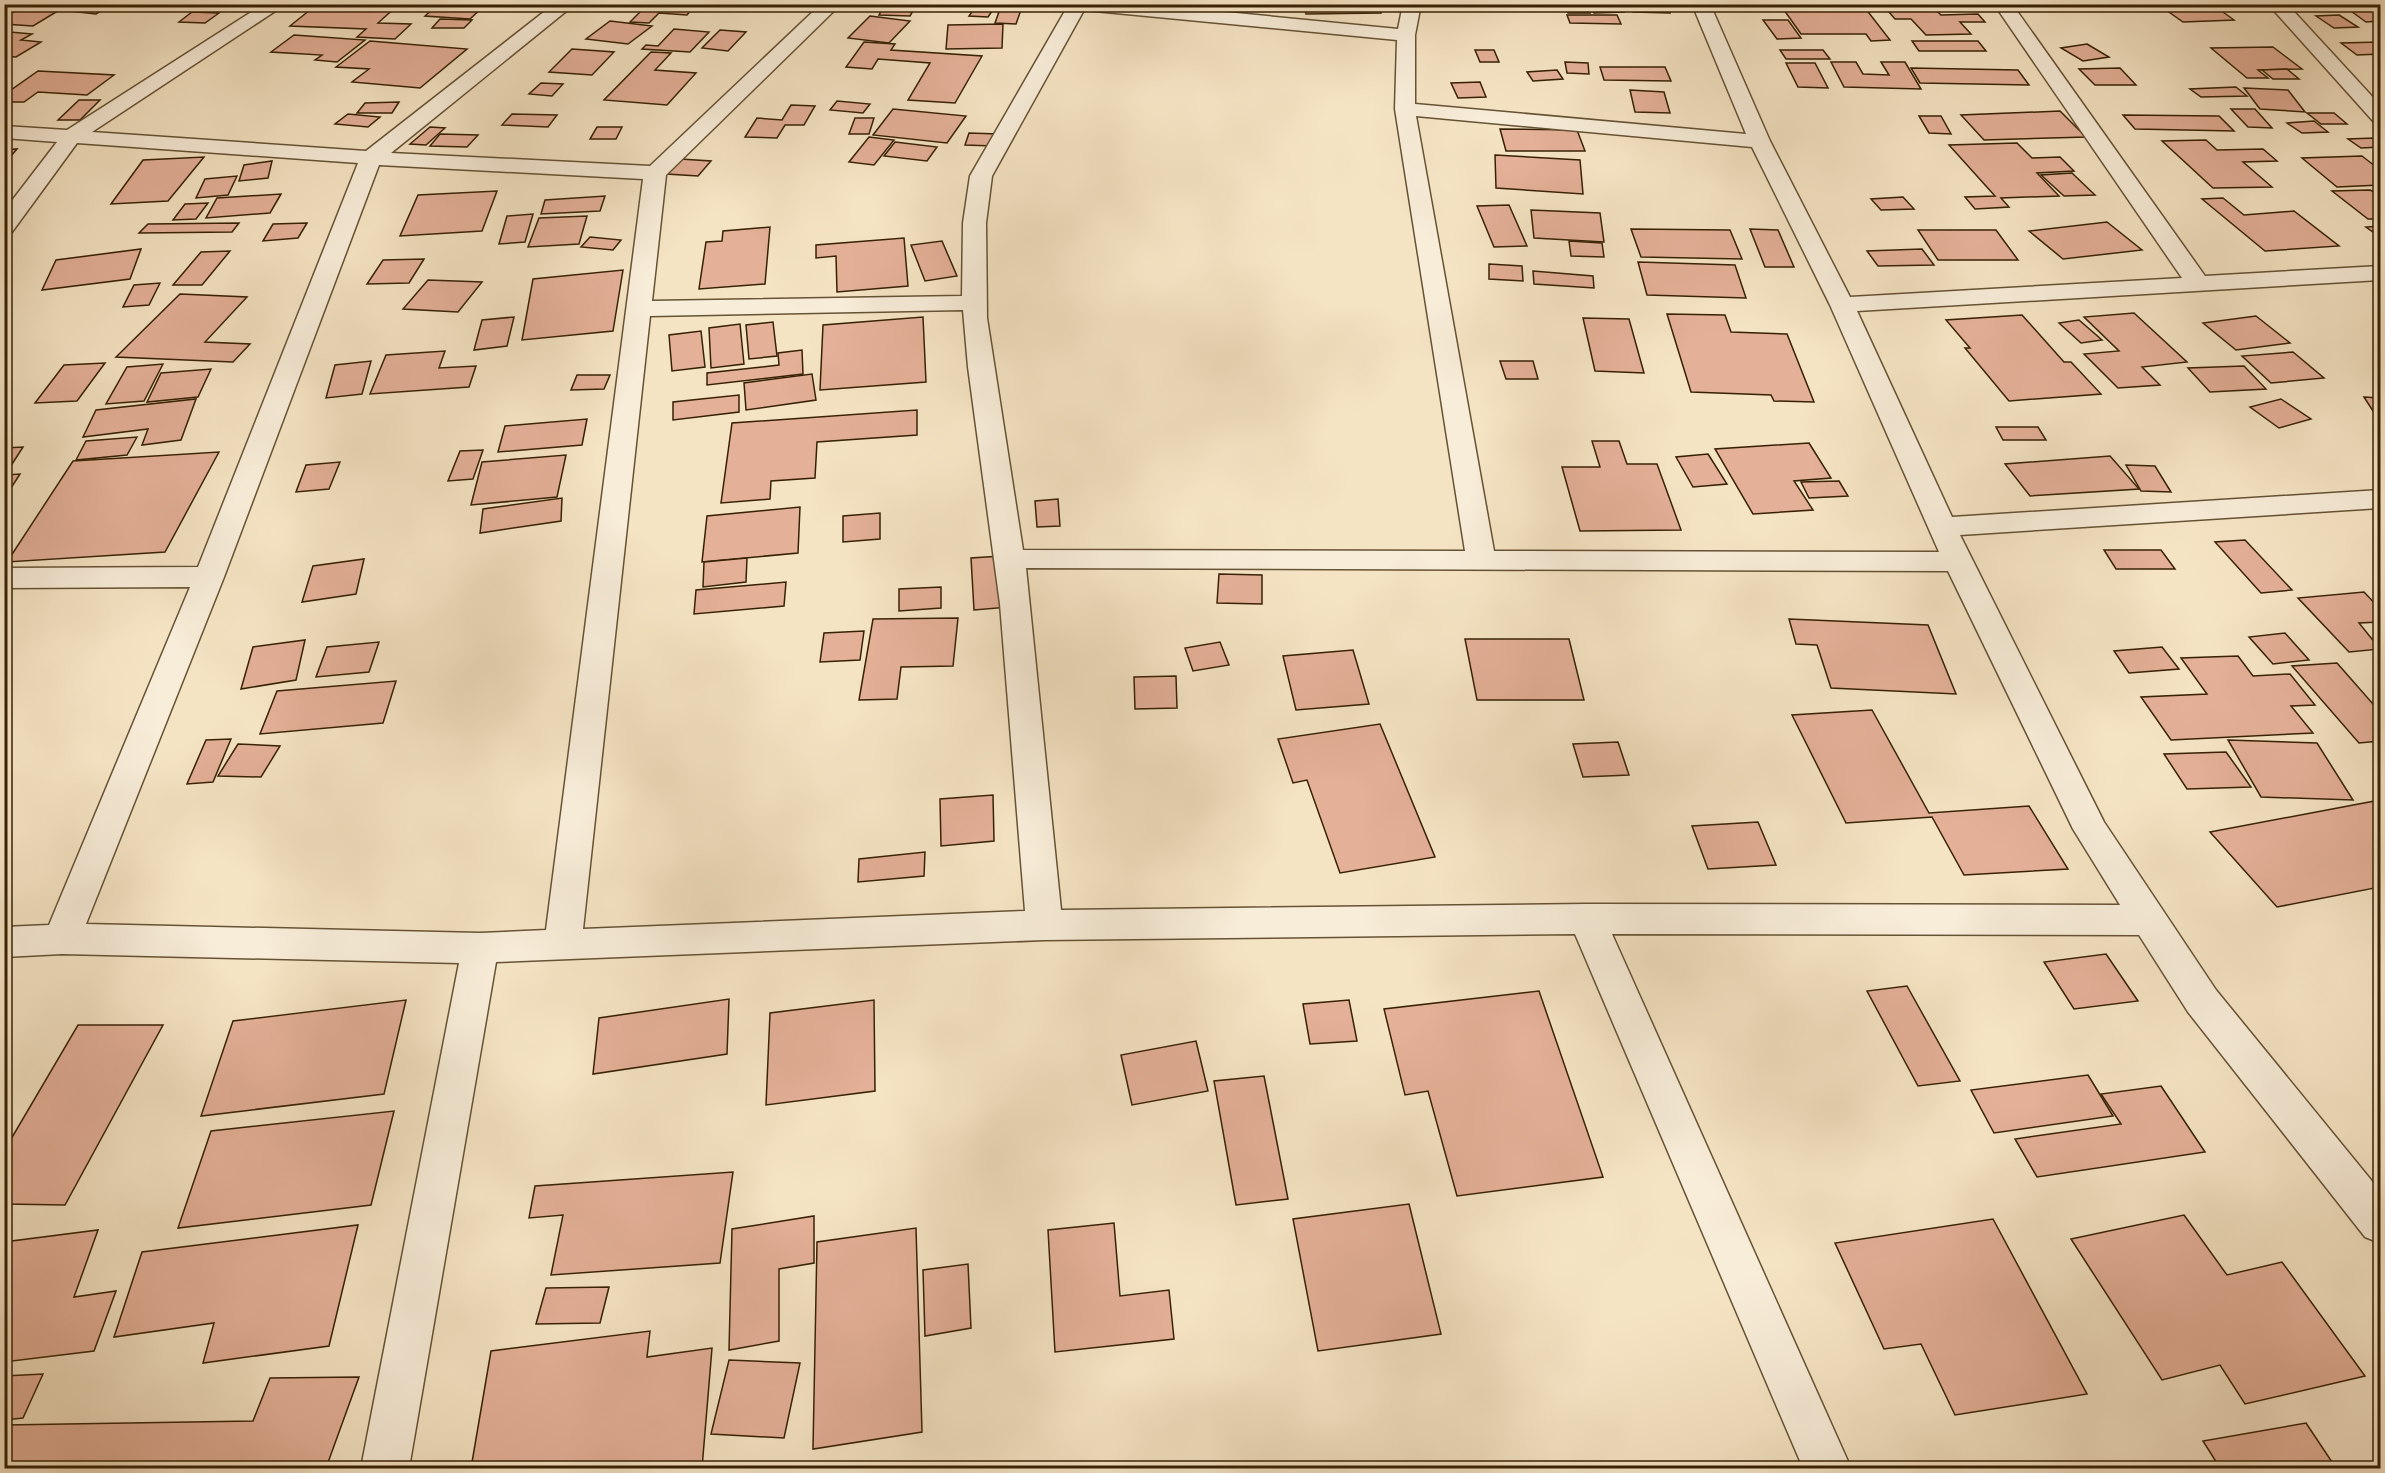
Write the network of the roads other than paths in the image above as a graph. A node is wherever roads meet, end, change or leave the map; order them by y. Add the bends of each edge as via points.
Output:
1 (277, 4) edge
2 (566, 4) edge
3 (832, 4) edge
4 (1080, 4) edge
5 (1412, 4) edge
6 (1701, 4) edge
7 (2003, 4) edge
8 (2277, 4) edge
9 (1406, 35) junction
10 (1405, 109) junction
11 (2380, 117) edge
12 (4, 132) edge
13 (72, 136) junction
14 (1761, 141) junction
15 (371, 158) junction
16 (655, 173) junction
17 (4, 227) edge
18 (2380, 273) edge
19 (2198, 283) junction
20 (973, 303) junction
21 (1842, 305) junction
22 (639, 309) junction
23 (2380, 499) edge
24 (1944, 527) junction
25 (1010, 560) junction
26 (1481, 561) junction
27 (1958, 562) junction
28 (4, 578) edge
29 (209, 578) junction
30 (1587, 919) junction
31 (2147, 920) junction
32 (1044, 925) junction
33 (62, 939) junction
34 (4, 942) edge
35 (563, 943) junction
36 (480, 948) junction
37 (2380, 1224) edge
38 (385, 1468) edge
39 (1827, 1468) edge

1 - 13 street
2 - 15 street
3 - 16 street
4 - 9 street
4 - 20 street via 981,176 976,199
5 - 9 street
6 - 14 street
7 - 19 street
8 - 11 street
9 - 10 street
10 - 14 street
10 - 26 street
12 - 13 street
13 - 15 street
13 - 17 street
14 - 21 street
15 - 16 street
15 - 29 street
16 - 22 street
18 - 19 street
19 - 21 street
20 - 22 street
20 - 25 street
21 - 24 street
22 - 35 street
23 - 24 street
24 - 27 street
25 - 26 street
25 - 32 street
26 - 27 street
27 - 31 street via 2090,829
28 - 29 street
29 - 33 street
30 - 31 street
30 - 32 street
30 - 39 street
31 - 37 street via 2202,1001
32 - 35 street
33 - 34 street
33 - 36 street
35 - 36 street
36 - 38 street

